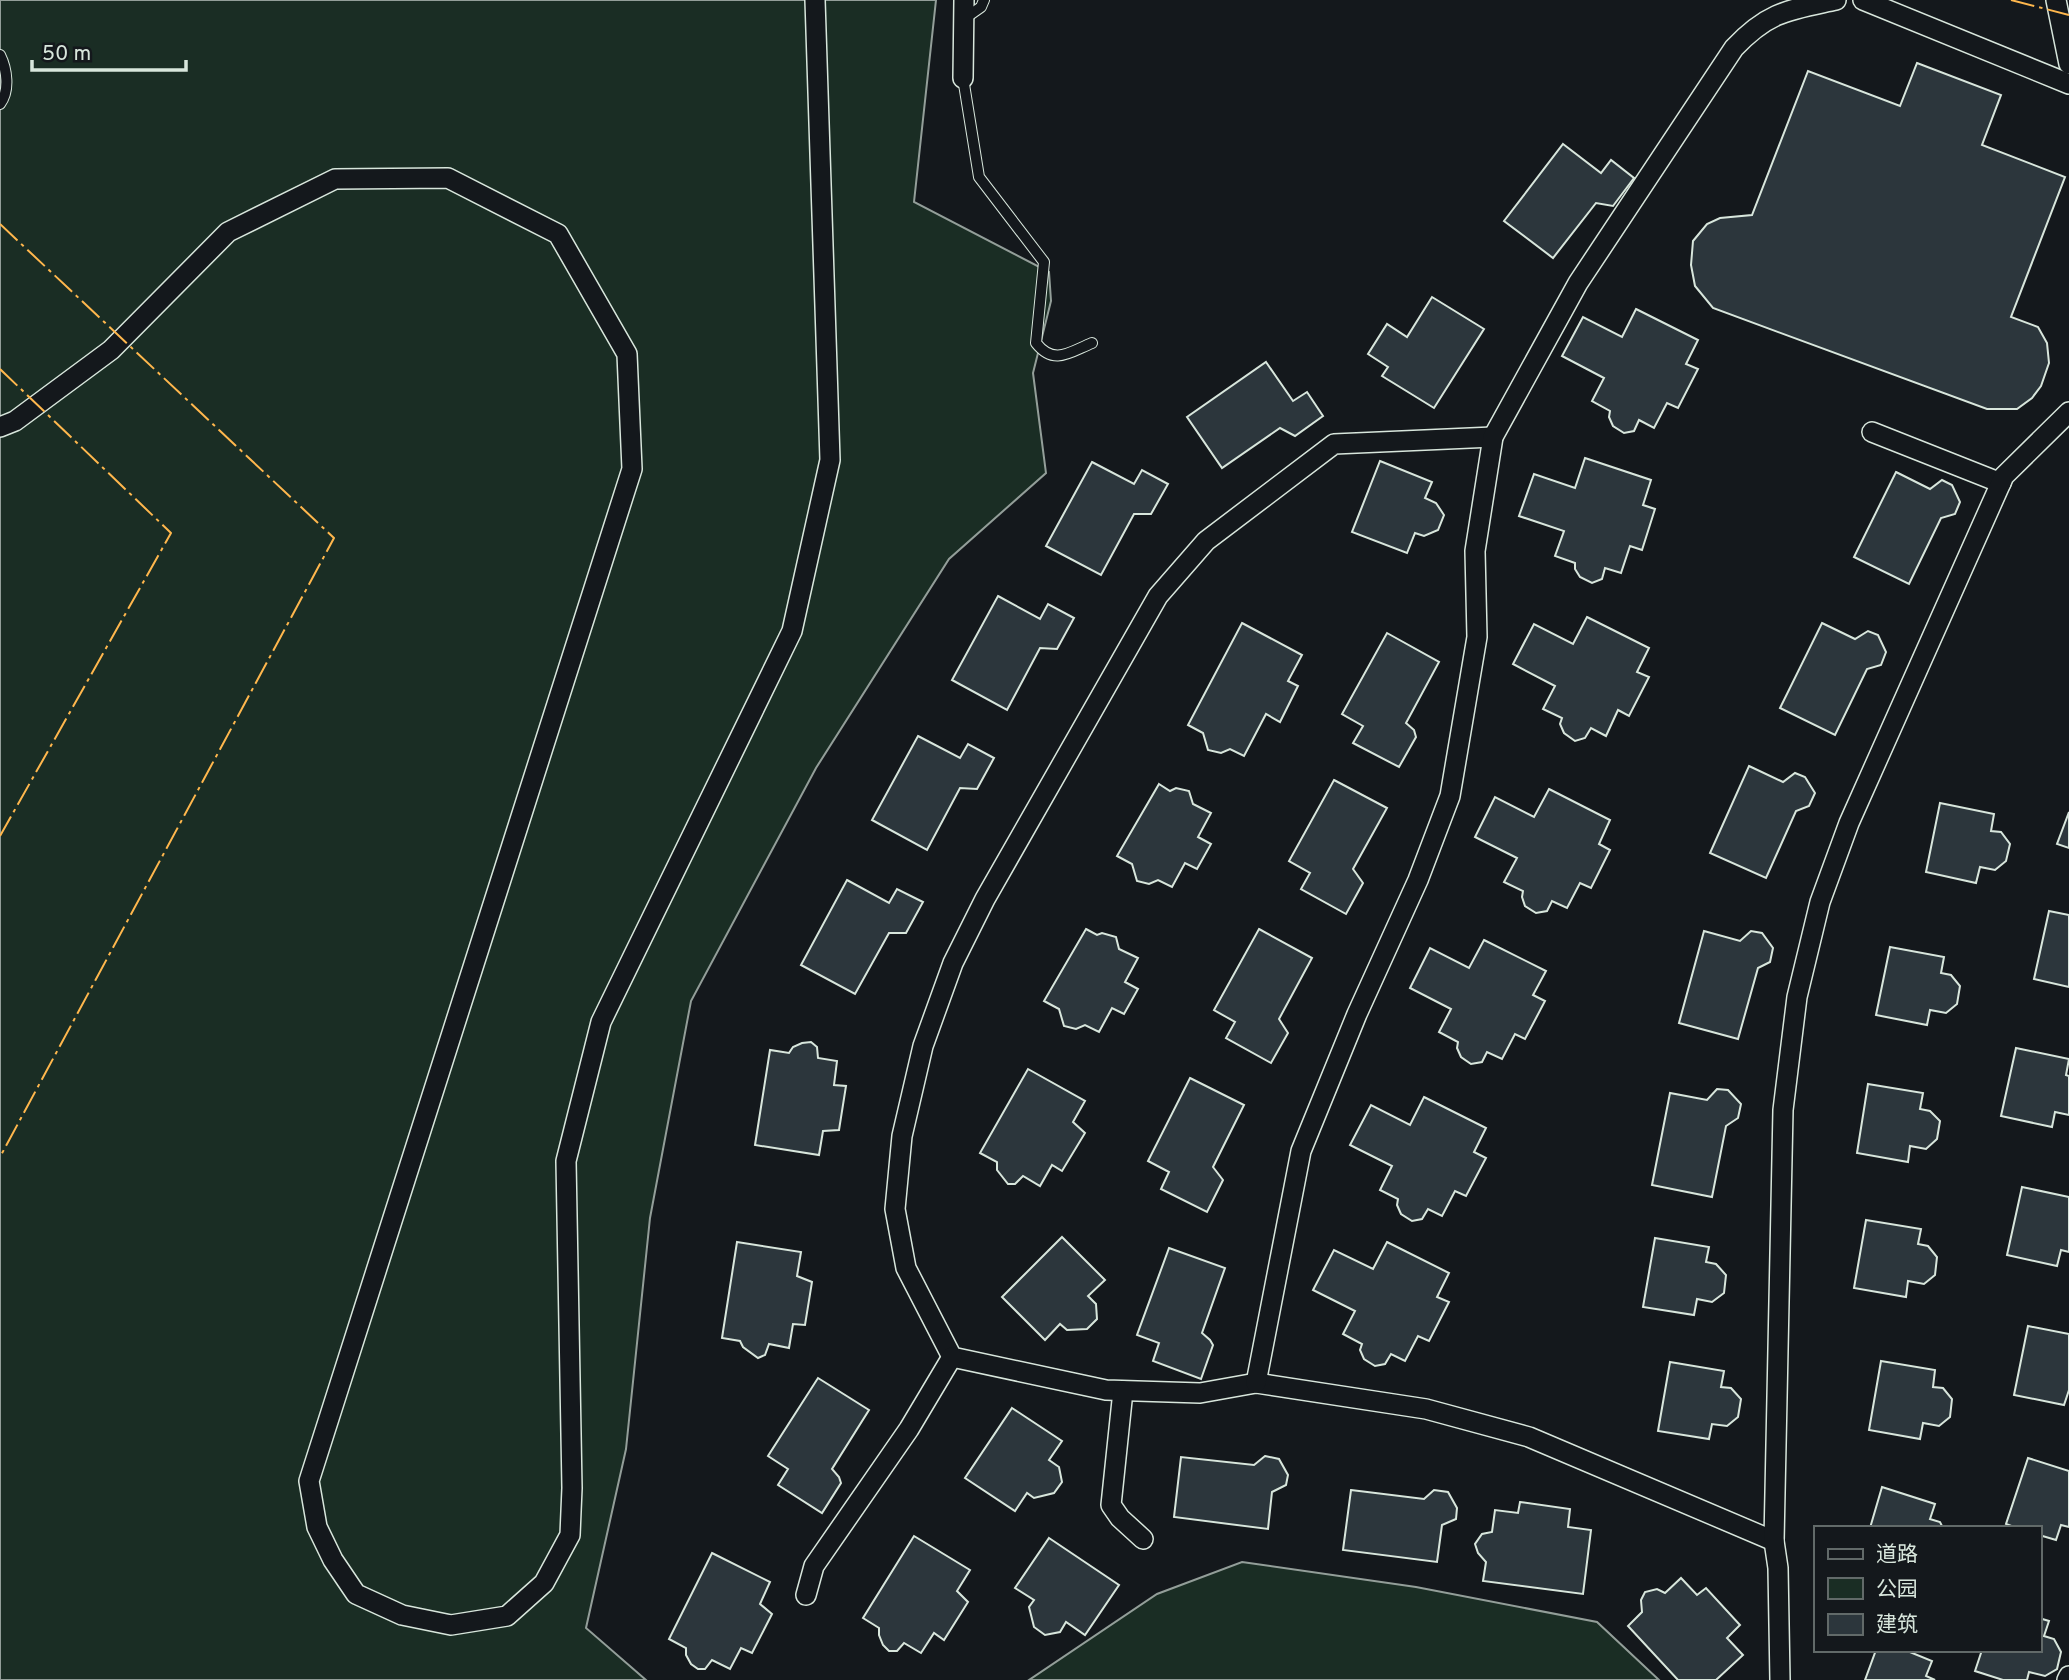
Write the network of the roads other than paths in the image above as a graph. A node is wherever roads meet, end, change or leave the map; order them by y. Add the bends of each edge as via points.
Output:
1 (815, 0) edge
2 (984, 0) edge
3 (1836, 0) edge
4 (1863, 0) edge
5 (2056, 0) edge
6 (964, 10) edge
7 (0, 55) edge
8 (2069, 64) edge
9 (962, 78) joint
10 (2069, 84) edge
11 (0, 104) edge
12 (1092, 343) dead end
13 (2069, 412) edge
14 (0, 427) edge
15 (1872, 432) dead end
16 (1493, 437) junction
17 (2001, 483) junction
18 (952, 1356) junction
19 (1256, 1383) junction
20 (1123, 1391) junction
21 (1143, 1539) dead end
22 (1774, 1541) junction
23 (806, 1595) dead end
24 (1780, 1680) edge

1 - 14 street via 830,460 792,631 601,1022 566,1161 570,1535 544,1583 507,1616 450,1625 402,1615 356,1594 317,1527 309,1482 632,469 627,354 558,234 448,178 335,180 228,232 111,350 15,421
2 - 6 lane via 981,7
3 - 16 street via 1781,12 1752,29 1734,48 1578,283
4 - 10 street
5 - 8 street
6 - 9 street
7 - 11 lane via 6,96
9 - 12 lane via 979,177 1044,262 1036,343 1044,354 1058,357
13 - 17 street
15 - 17 street
16 - 18 street via 1334,444 1206,541 1158,596 985,899 953,963 923,1046 902,1136 895,1209 906,1268
16 - 19 street via 1475,551 1477,637 1450,796 1301,1151
17 - 22 street via 1849,823 1820,902 1797,998 1783,1110
18 - 20 street
18 - 23 street via 909,1429 814,1566
19 - 20 street via 1200,1393
19 - 22 street via 1426,1409 1529,1437
20 - 21 street via 1111,1505
22 - 24 street

